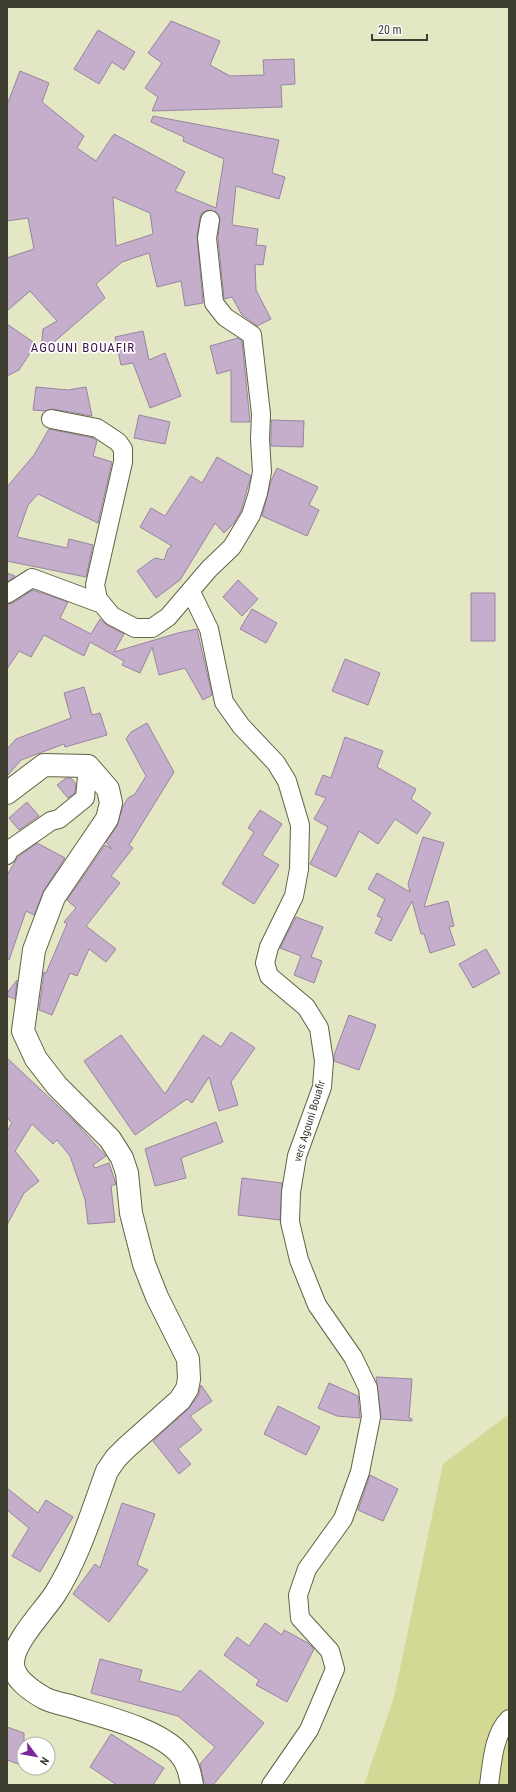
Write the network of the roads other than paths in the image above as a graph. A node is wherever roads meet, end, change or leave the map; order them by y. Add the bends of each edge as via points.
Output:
1 (210, 220) dead end
2 (51, 419) dead end
3 (191, 592) junction
4 (7, 594) edge
5 (102, 604) junction
6 (88, 766) junction
7 (7, 793) edge
8 (7, 855) edge
9 (509, 1719) edge
10 (192, 1785) edge
11 (271, 1785) edge
12 (489, 1785) edge

1 - 3 street via 207,238 214,304 225,317 252,335 261,414 262,472 250,515 232,547 209,569
2 - 5 street via 97,428 123,448 123,462 95,585 98,599
3 - 5 street via 168,617 152,628 135,628 112,616
3 - 11 street, vers Agouni Bouafir via 209,629 224,702 241,726 276,763 287,781 300,825 299,869 294,896 269,947 265,963 269,976 306,1007 319,1028 324,1061 322,1087 297,1156 291,1192 290,1222 299,1260 317,1305 353,1357 368,1388 371,1417 360,1472 343,1518 307,1569 298,1595 300,1618 330,1651 335,1669 309,1730
4 - 5 street via 32,578
6 - 7 main road via 44,765
6 - 8 street via 85,798 59,819 51,821 10,850
6 - 10 main road via 108,789 111,803 107,819 54,897 34,950 23,1031 36,1059 57,1086 110,1138 122,1158 144,1264 157,1297 188,1359 189,1379 187,1389 180,1400 126,1448 107,1471 74,1558 56,1594 16,1649 13,1663 24,1684 45,1698 165,1740 181,1754 189,1769
9 - 12 street via 502,1726 493,1757

